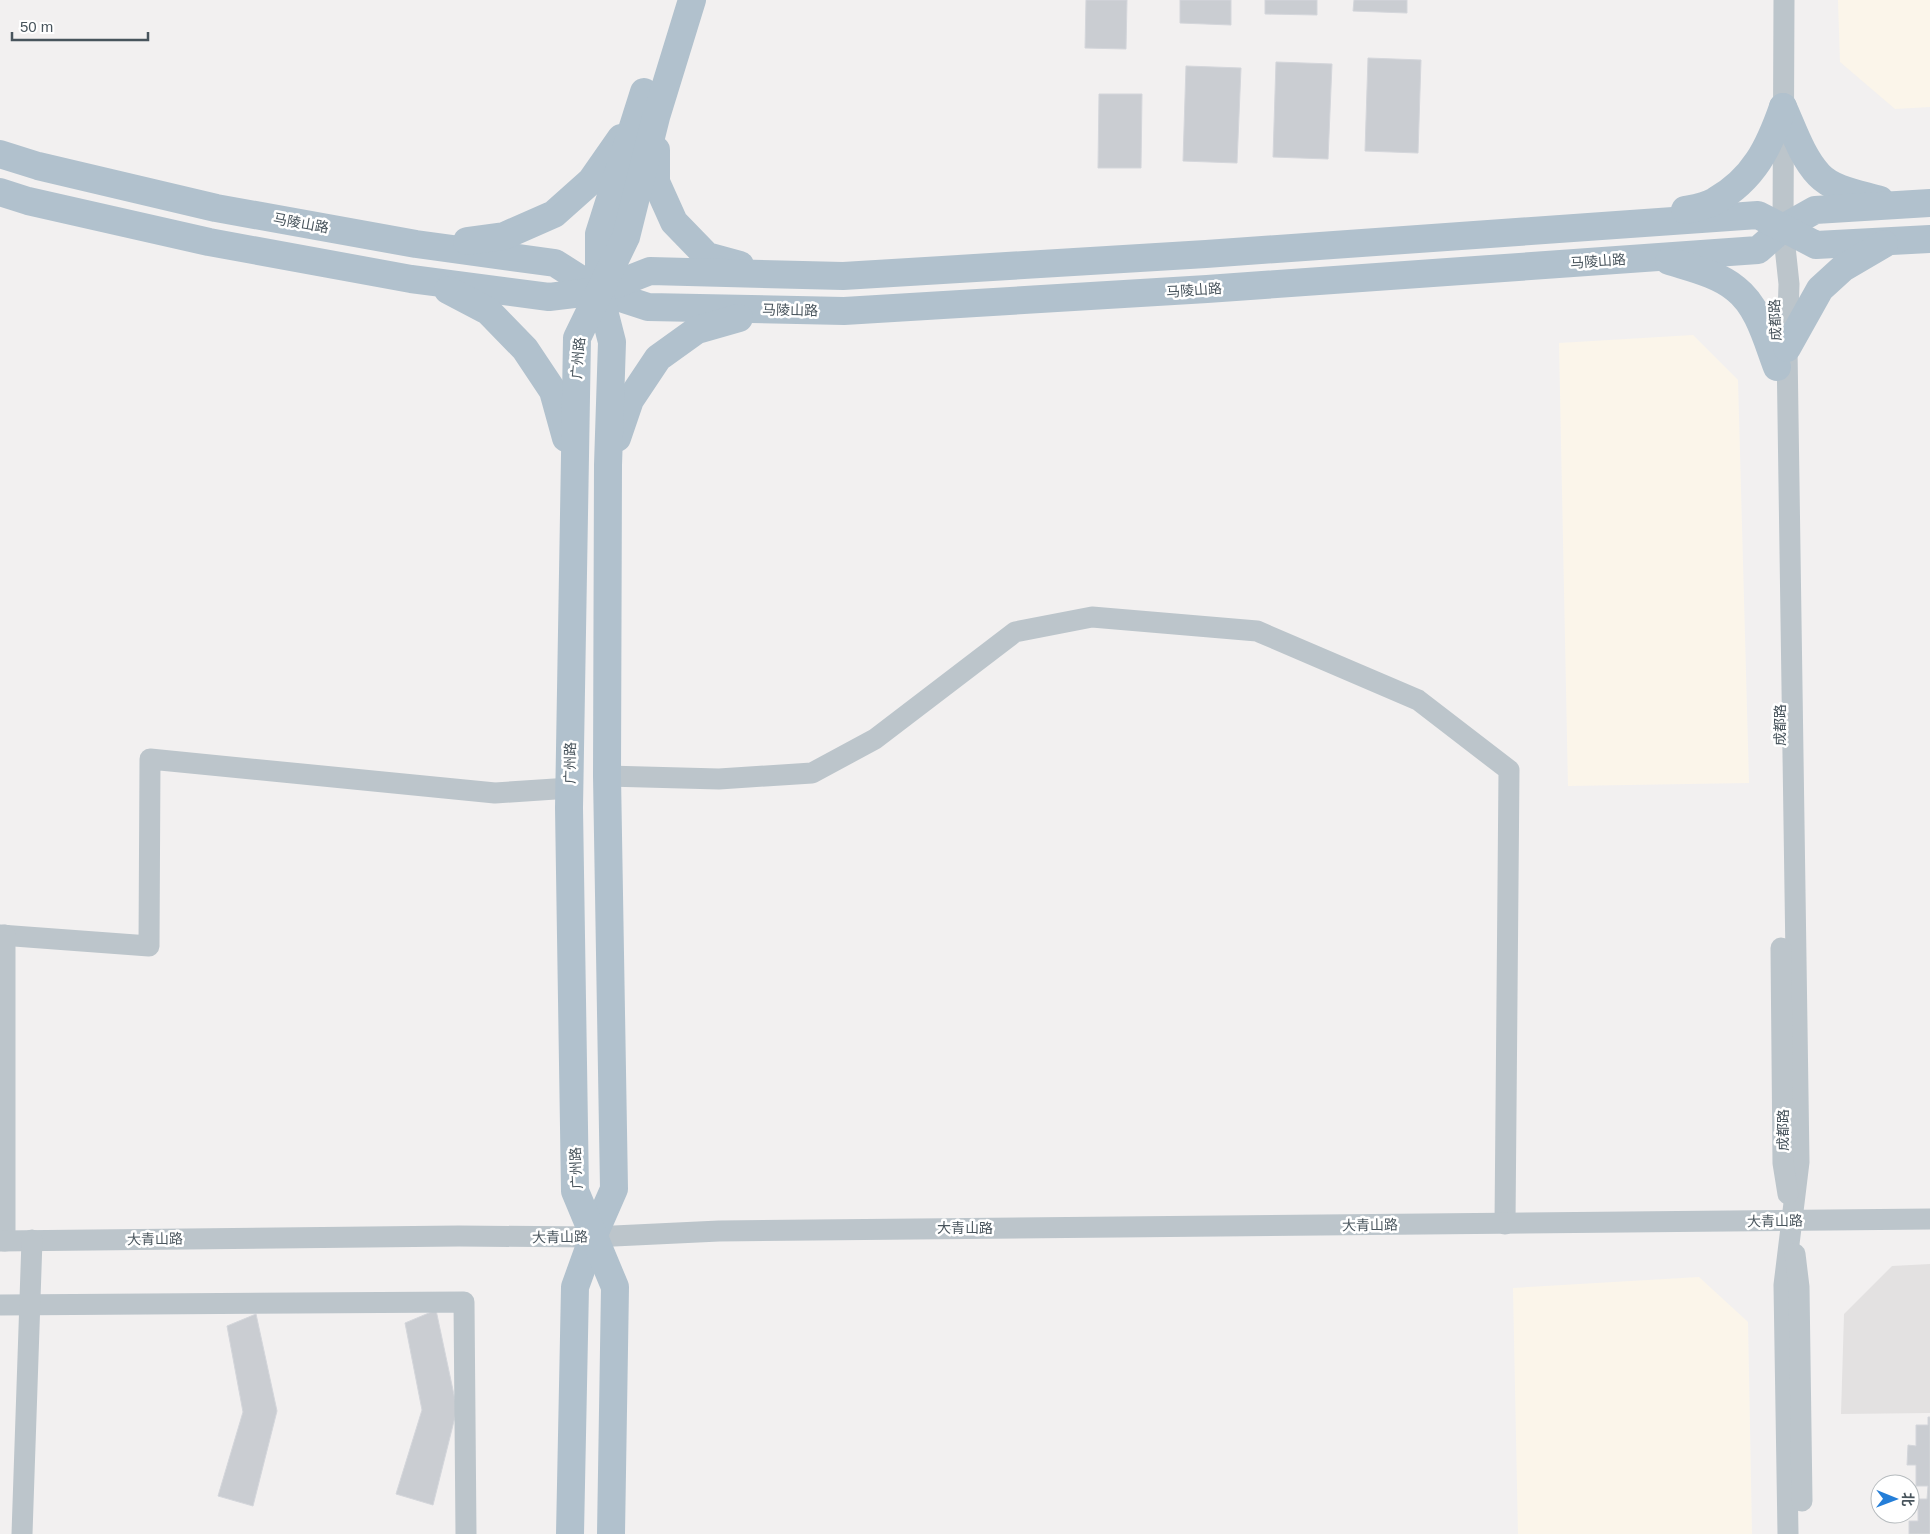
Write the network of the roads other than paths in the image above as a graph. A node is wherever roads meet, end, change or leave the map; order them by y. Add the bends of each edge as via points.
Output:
1 (673, 0) edge
2 (692, 0) edge
3 (1784, 0) edge
4 (1783, 106) junction
5 (647, 115) junction
6 (0, 154) edge
7 (0, 192) edge
8 (1930, 203) edge
9 (1899, 205) junction
10 (1646, 222) junction
11 (1783, 228) junction
12 (1930, 239) edge
13 (1888, 241) junction
14 (430, 246) junction
15 (1656, 257) junction
16 (778, 275) junction
17 (432, 282) junction
18 (599, 291) junction
19 (766, 310) junction
20 (1782, 357) junction
21 (574, 465) junction
22 (608, 465) junction
23 (607, 776) junction
24 (570, 788) junction
25 (2, 935) edge
26 (1930, 1219) edge
27 (1792, 1221) junction
28 (1505, 1224) junction
29 (592, 1237) junction
30 (32, 1240) junction
31 (3, 1241) edge
32 (0, 1305) edge
33 (28, 1305) junction
34 (22, 1534) edge
35 (466, 1534) edge
36 (570, 1534) edge
37 (611, 1534) edge
38 (1788, 1534) edge
39 (1802, 1534) edge

1 - 5 main road, 广州路
2 - 5 main road, 广州路
3 - 4 street, 成都路
4 - 9 main road via 1801,147 1819,176 1845,190
4 - 10 main road via 1770,144 1749,174 1714,202
4 - 11 street, 成都路
5 - 14 main road via 591,181 554,214 504,236
5 - 16 main road via 656,182 674,222 707,256
5 - 18 main road, 广州路 via 626,236
6 - 14 main road, 马陵山路 via 216,208
7 - 17 main road, 马陵山路 via 209,242
8 - 9 main road, 马陵山路
9 - 11 main road, 马陵山路 via 1815,210
10 - 11 main road, 马陵山路 via 1758,215
10 - 16 main road, 马陵山路 via 1206,254 843,276
11 - 13 main road, 马陵山路 via 1816,245
11 - 15 main road, 马陵山路 via 1758,250
11 - 20 street, 成都路 via 1774,286
12 - 13 main road, 马陵山路
13 - 20 main road via 1843,268 1820,289
14 - 18 main road, 马陵山路 via 555,263
15 - 19 main road, 马陵山路 via 923,307
15 - 20 main road via 1705,273 1736,289 1759,318
16 - 18 main road, 马陵山路 via 650,272
17 - 18 main road, 马陵山路 via 549,298
17 - 21 main road via 488,310 525,349 553,391
18 - 19 main road, 马陵山路 via 648,307
18 - 21 main road, 广州路 via 577,338
18 - 22 main road via 612,342
19 - 22 main road via 696,330 658,358 630,400
20 - 27 street, 成都路 via 1783,1164
21 - 24 main road, 广州路
22 - 23 main road
23 - 28 street via 719,779 812,773 875,739 1015,632 1092,618 1256,631 1418,700 1509,770
23 - 29 main road via 614,1189
24 - 25 street via 495,794 150,759 149,946
24 - 29 main road, 广州路 via 576,1191
25 - 31 street
26 - 27 street, 大青山路
27 - 28 street, 大青山路
27 - 38 street, 成都路 via 1784,1285
27 - 39 street, 成都路 via 1799,1287
28 - 29 street, 大青山路 via 719,1230
29 - 30 street, 大青山路
29 - 36 main road via 575,1287
29 - 37 main road, 广州路 via 615,1287
30 - 31 street, 大青山路
30 - 33 street
32 - 33 street
33 - 34 street
33 - 35 street via 464,1302

